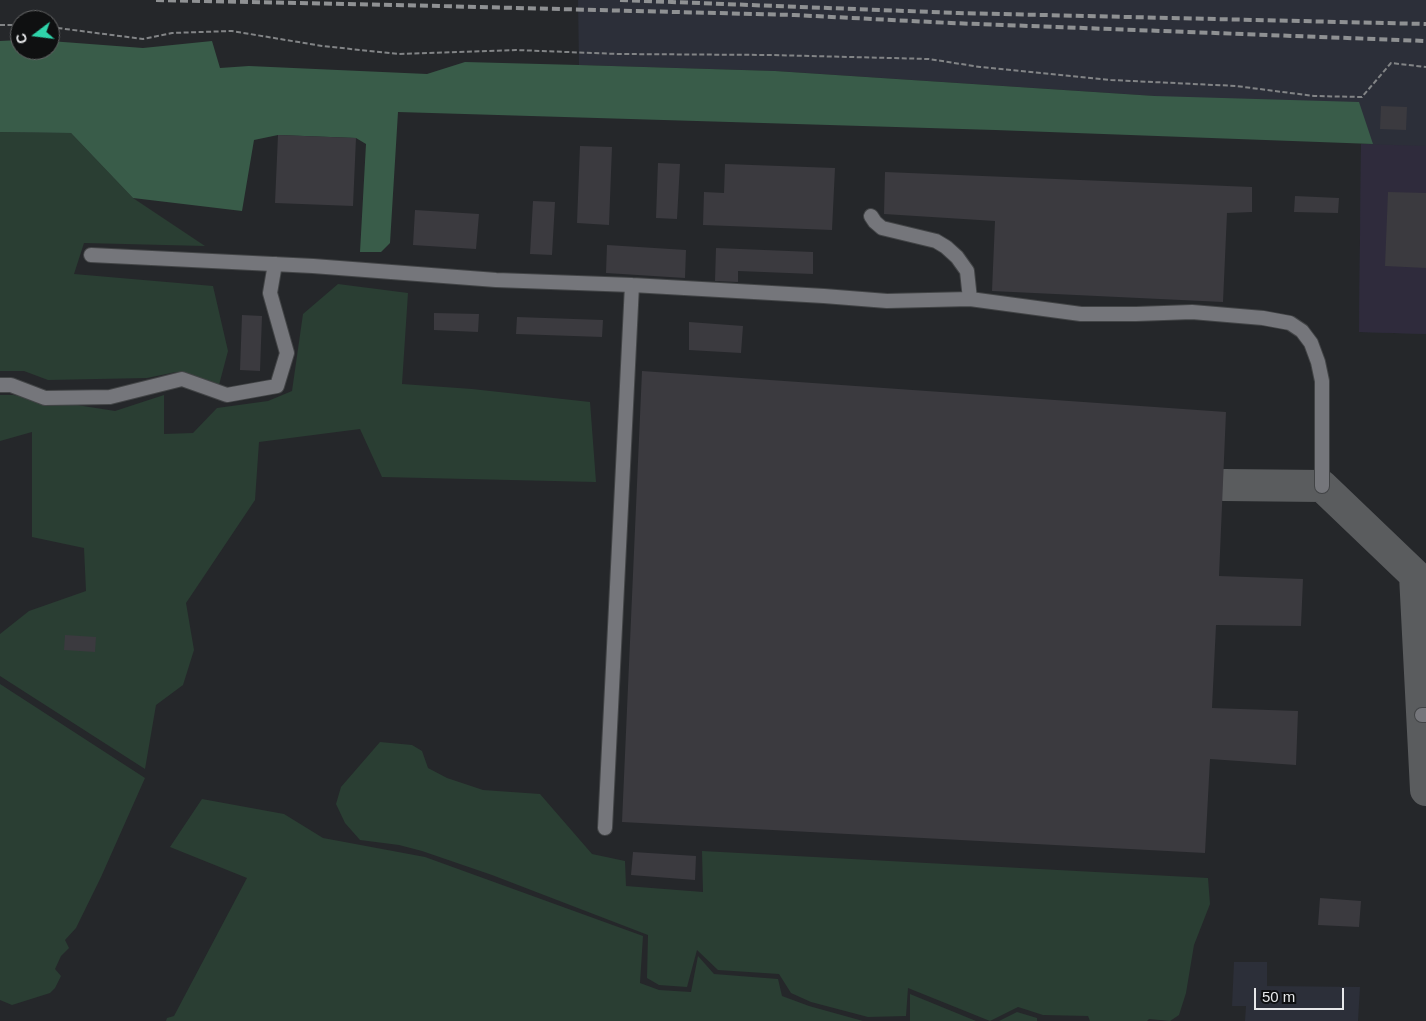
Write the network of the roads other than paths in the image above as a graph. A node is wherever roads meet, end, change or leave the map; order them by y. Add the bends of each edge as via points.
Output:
1 (871, 216) dead end
2 (91, 255) dead end
3 (275, 264) junction
4 (632, 285) junction
5 (970, 299) junction
6 (0, 385) edge
7 (1322, 486) dead end
8 (604, 828) dead end

1 - 5 lane via 882,228 936,242 958,257 967,272
2 - 3 lane
3 - 4 lane via 496,280
3 - 6 lane via 270,293 287,353 277,386 227,396 182,379 110,398 45,398 11,385
4 - 5 lane via 887,301
4 - 8 lane
5 - 7 lane via 1080,314 1192,312 1290,323 1311,343 1322,381

